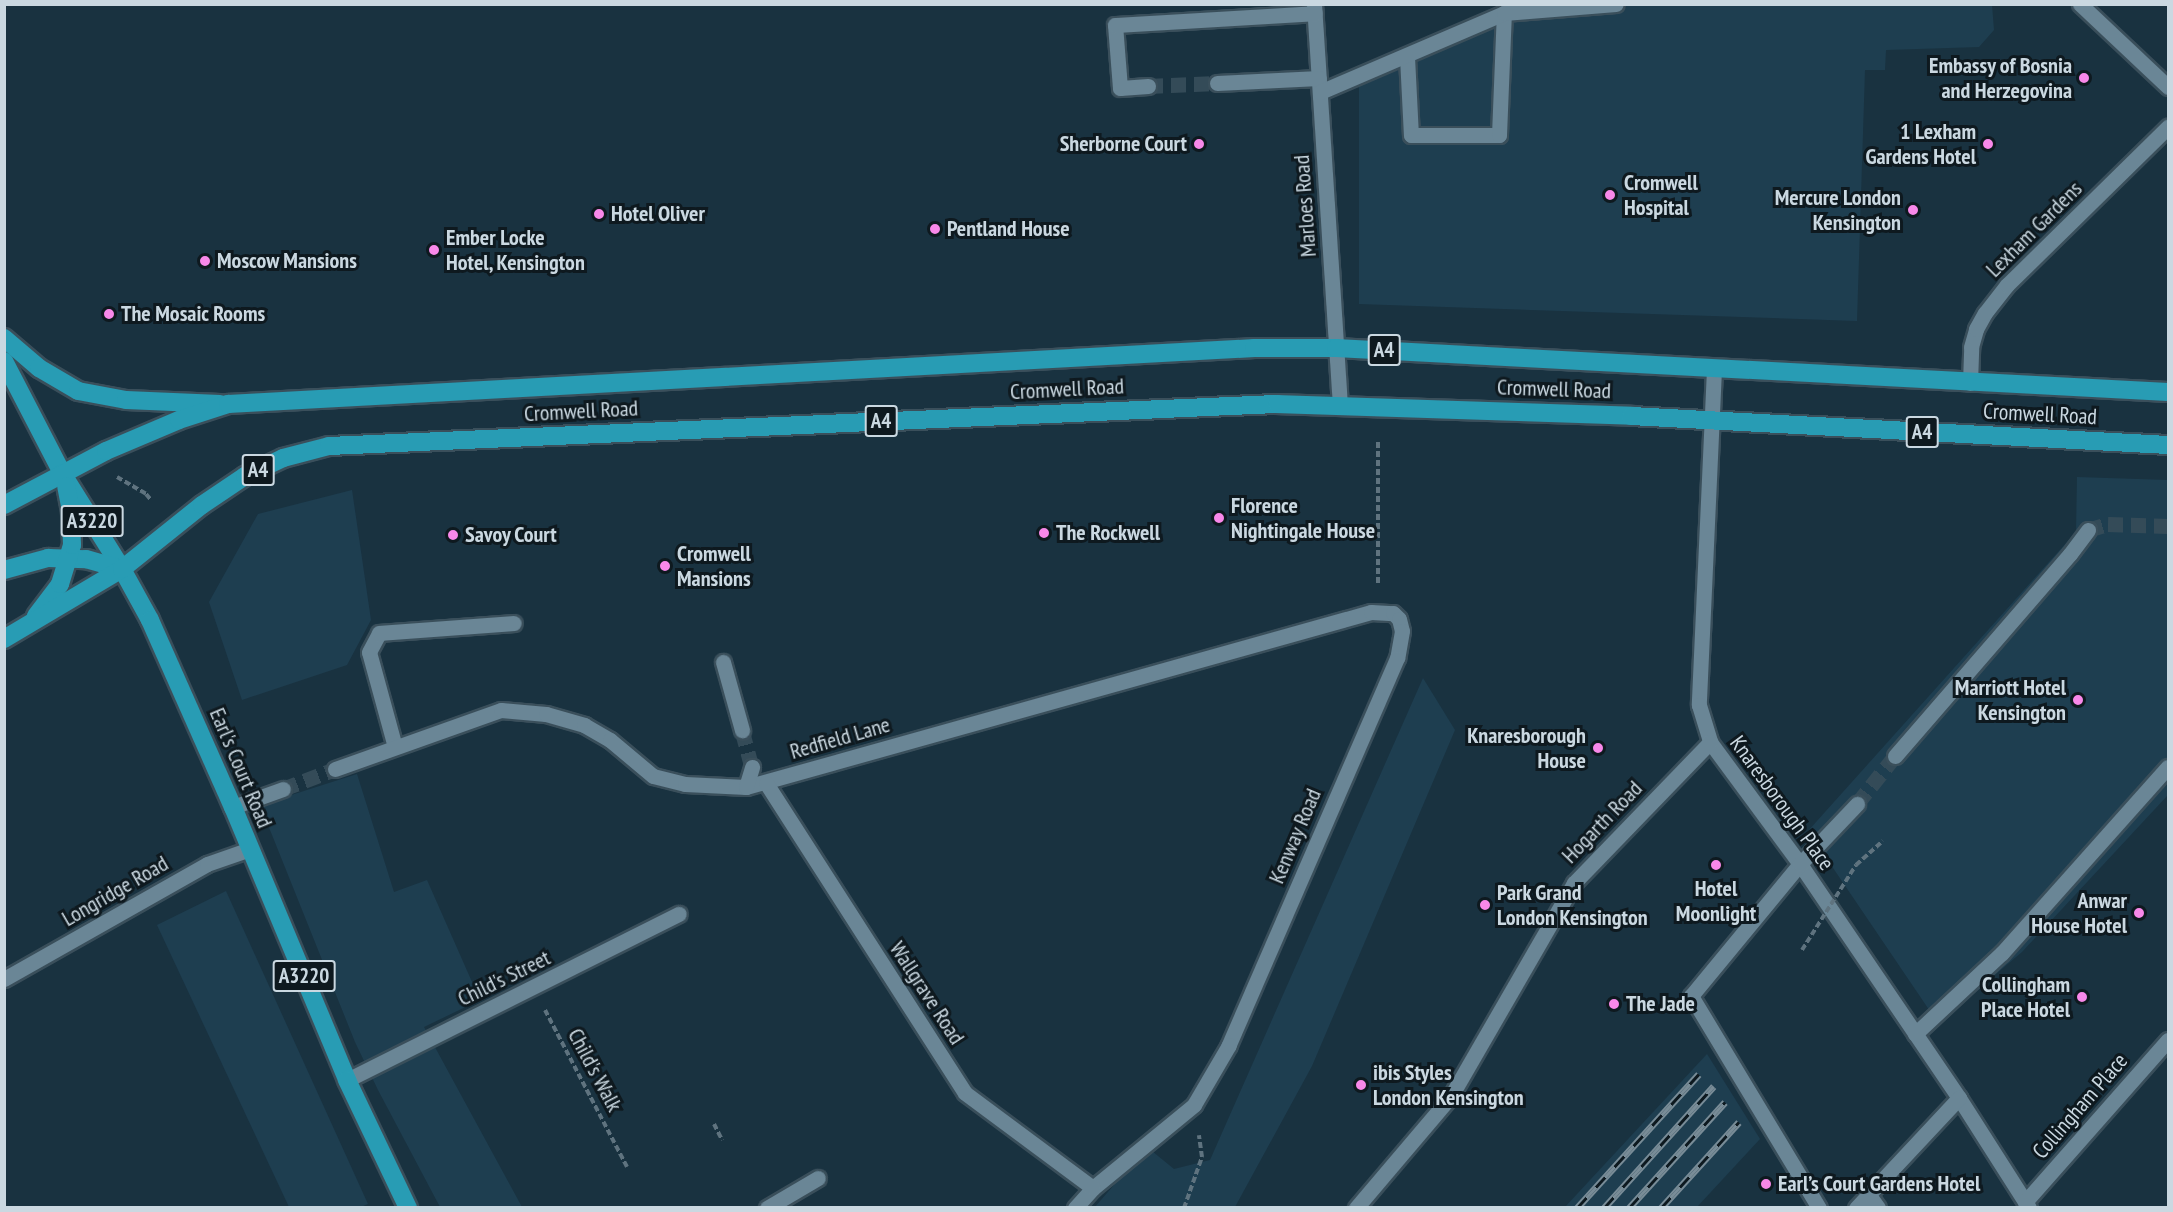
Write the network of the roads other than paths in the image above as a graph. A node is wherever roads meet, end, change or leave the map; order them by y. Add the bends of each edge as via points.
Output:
1 (1616, 4) edge
2 (2080, 4) edge
3 (1315, 9) edge
4 (1504, 14) junction
5 (1407, 57) junction
6 (1217, 83) tunnel mouth
7 (1320, 85) junction
8 (1148, 86) tunnel mouth
9 (2169, 87) edge
10 (2169, 127) edge
11 (4, 338) edge
12 (1336, 348) junction
13 (4, 361) edge
14 (1714, 369) junction
15 (1970, 383) junction
16 (2169, 392) edge
17 (228, 404) junction
18 (1340, 404) junction
19 (1712, 421) junction
20 (2169, 445) edge
21 (62, 473) junction
22 (4, 505) edge
23 (2088, 530) tunnel mouth
24 (68, 558) junction
25 (122, 569) junction
26 (4, 570) edge
27 (1371, 612) joint
28 (514, 623) dead end
29 (21, 630) junction
30 (4, 639) edge
31 (723, 662) dead end
32 (742, 730) tunnel mouth
33 (1710, 742) junction
34 (394, 747) junction
35 (1895, 756) tunnel mouth
36 (752, 767) tunnel mouth
37 (2169, 767) edge
38 (335, 770) tunnel mouth
39 (766, 783) junction
40 (746, 787) junction
41 (283, 789) tunnel mouth
42 (1857, 804) tunnel mouth
43 (233, 807) junction
44 (250, 849) junction
45 (1800, 864) junction
46 (679, 914) dead end
47 (4, 979) edge
48 (1915, 1034) junction
49 (2169, 1040) edge
50 (348, 1080) junction
51 (1959, 1098) junction
52 (818, 1179) dead end
53 (1093, 1188) junction
54 (1868, 1194) junction
55 (2027, 1205) edge
56 (408, 1208) edge
57 (766, 1208) edge
58 (1075, 1208) edge
59 (1356, 1208) edge
60 (1819, 1208) edge
61 (1856, 1208) edge
62 (1878, 1208) edge

1 - 4 street
2 - 9 street
3 - 7 street, Marloes Road
3 - 8 street via 1115,25 1120,88
4 - 5 street
4 - 5 street via 1499,135 1411,135
5 - 7 street
6 - 7 street
7 - 12 street, Marloes Road
10 - 15 street, Lexham Gardens via 2007,285 1985,313 1971,347
11 - 17 highway, A4 via 39,368 78,391 126,400
12 - 14 highway, Cromwell Road / A4
12 - 17 highway, Cromwell Road / A4 via 1254,348
12 - 18 street, Marloes Road
13 - 21 highway, Earl's Court Road / A3220
14 - 15 highway, Cromwell Road / A4
14 - 19 street, Knaresborough Place
15 - 16 highway, Cromwell Road / A4
17 - 21 highway, Cromwell Road / A4 via 144,435
18 - 19 highway, Cromwell Road / A4
18 - 25 highway, Cromwell Road / A4 via 1257,404 329,446 284,458 245,476
19 - 20 highway, Cromwell Road / A4
19 - 33 street, Knaresborough Place via 1699,705
21 - 22 highway, A4
21 - 24 highway, A4 via 72,523
21 - 25 highway, Earl's Court Road / A3220
23 - 35 street
24 - 25 highway, A3220
24 - 26 highway, A3220 via 48,558
24 - 29 highway, A4 via 49,602
25 - 29 highway, Cromwell Road / A4
25 - 43 highway, Earl's Court Road / A3220 via 150,620
27 - 39 street, Redfield Lane
27 - 53 street, Kenway Road via 1393,613 1399,619 1402,631 1397,658 1229,1045 1194,1105
28 - 34 street via 379,633 369,652
29 - 30 highway, A4
31 - 32 street
33 - 45 street, Knaresborough Place
33 - 59 street, Hogarth Road via 1574,884 1450,1096
34 - 38 street, Redfield Lane
34 - 40 street, Redfield Lane via 501,710 546,714 584,725 610,740 652,776 685,784
36 - 40 street
37 - 48 street via 2002,953
39 - 40 street, Redfield Lane
39 - 53 street, Wallgrave Road via 965,1093
41 - 43 street
42 - 45 street
43 - 44 highway, Earl's Court Road / A3220
44 - 47 street, Longridge Road via 207,864
44 - 50 highway, Earl's Court Road / A3220
45 - 48 street, Knaresborough Place
45 - 60 street via 1691,996
46 - 50 street, Child's Street
48 - 51 street, Knaresborough Place
49 - 55 street, Collingham Place
50 - 56 highway, Earl's Court Road / A3220
51 - 54 street
51 - 55 street, Knaresborough Place
52 - 57 street
53 - 58 street, Kenway Road
54 - 61 street
54 - 62 street

